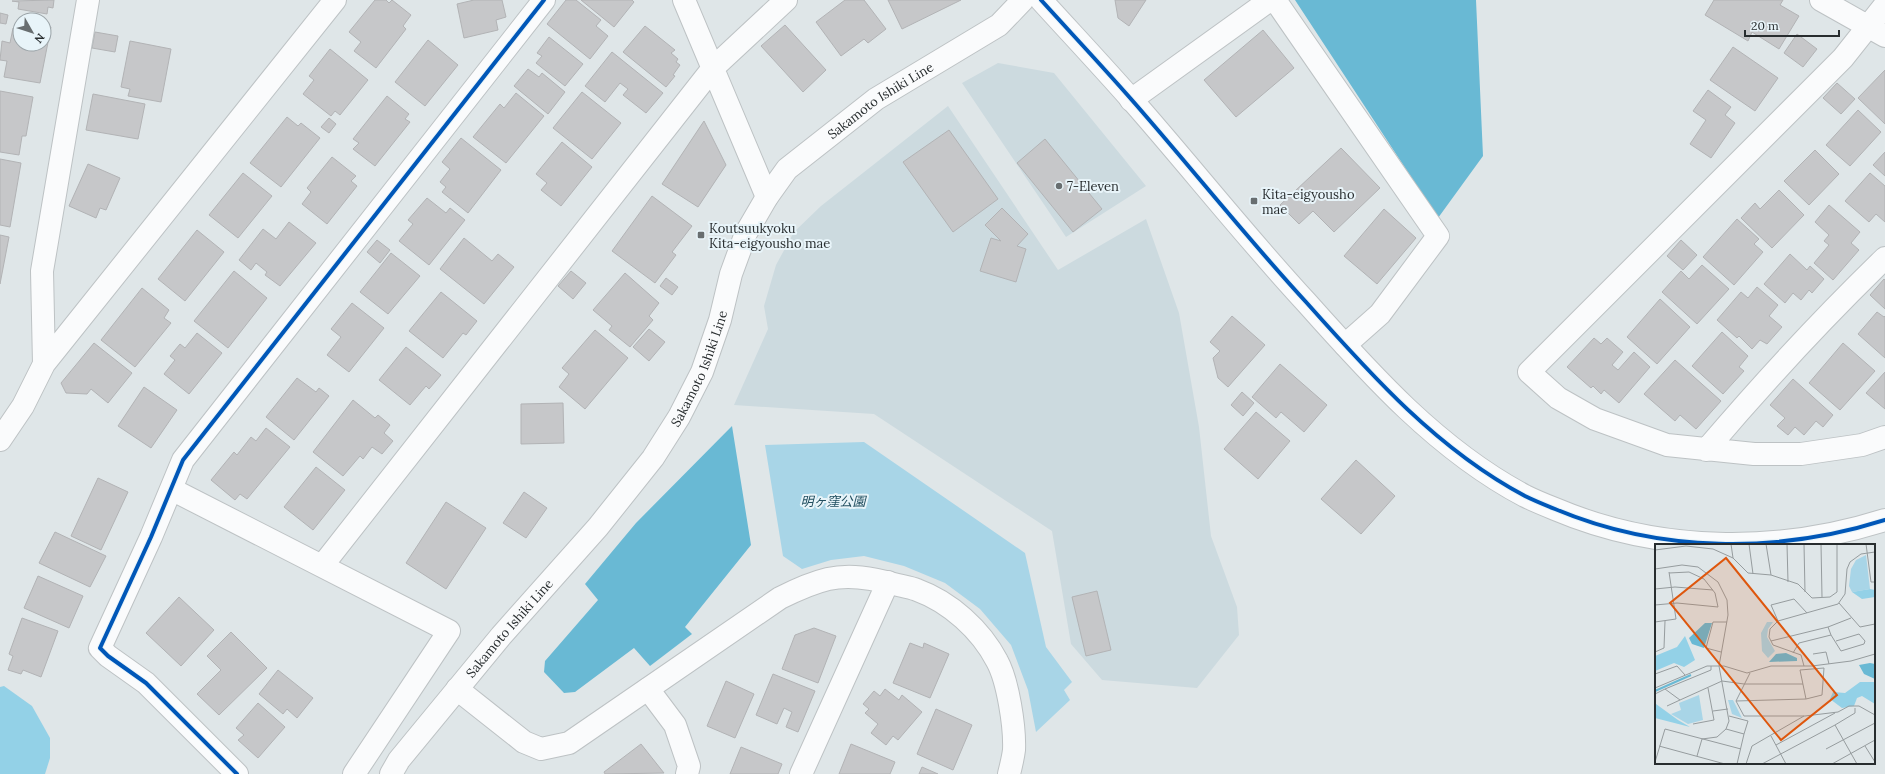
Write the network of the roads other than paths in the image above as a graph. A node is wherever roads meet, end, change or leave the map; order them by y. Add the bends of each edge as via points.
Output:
1 (88, 0) edge
2 (335, 0) edge
3 (544, 0) edge
4 (684, 0) edge
5 (786, 0) edge
6 (1023, 0) edge
7 (1041, 0) edge
8 (1270, 0) edge
9 (1274, 0) edge
10 (1821, 0) edge
11 (1885, 5) edge
12 (1877, 32) edge
13 (712, 68) junction
14 (1131, 100) junction
15 (767, 198) junction
16 (1885, 258) edge
17 (1345, 345) junction
18 (44, 364) junction
19 (1885, 437) edge
20 (0, 440) edge
21 (1706, 450) junction
22 (171, 489) junction
23 (1885, 520) edge
24 (322, 566) junction
25 (888, 582) junction
26 (457, 689) junction
27 (648, 689) junction
28 (375, 741) junction
29 (395, 767) edge
30 (237, 774) edge
31 (354, 774) edge
32 (687, 774) edge
33 (801, 774) edge
34 (1009, 774) edge

1 - 18 street via 42,272
2 - 18 street
3 - 22 street via 183,460
4 - 13 street
5 - 13 street
6 - 15 street, Sakamoto Ishiki Line via 999,25 876,99 824,138 787,169
7 - 14 street
8 - 14 street
9 - 17 street via 1438,236 1380,314
10 - 12 street
11 - 12 street
12 - 21 street via 1843,58 1529,372 1558,398 1595,418 1667,446
13 - 15 street
13 - 24 street
14 - 17 street via 1258,250
15 - 26 street, Sakamoto Ishiki Line via 746,233 702,372 679,417 653,458 598,527 500,636
16 - 21 street via 1839,302 1766,380
17 - 23 street via 1401,404 1450,447 1526,497 1576,518 1629,534 1689,543 1737,544 1790,541 1852,530
18 - 20 street via 23,406
19 - 21 street via 1862,445 1801,454
22 - 24 street
22 - 30 street via 100,648 146,683
24 - 28 street via 450,631
25 - 27 street via 849,577 805,585 780,598
25 - 33 street
25 - 34 street via 917,590 938,600 962,617 983,640 998,662 1012,720 1014,750
26 - 27 street via 524,742 541,749 569,743
26 - 29 street, Sakamoto Ishiki Line
27 - 32 street via 675,725 689,766
28 - 29 street
28 - 31 street

